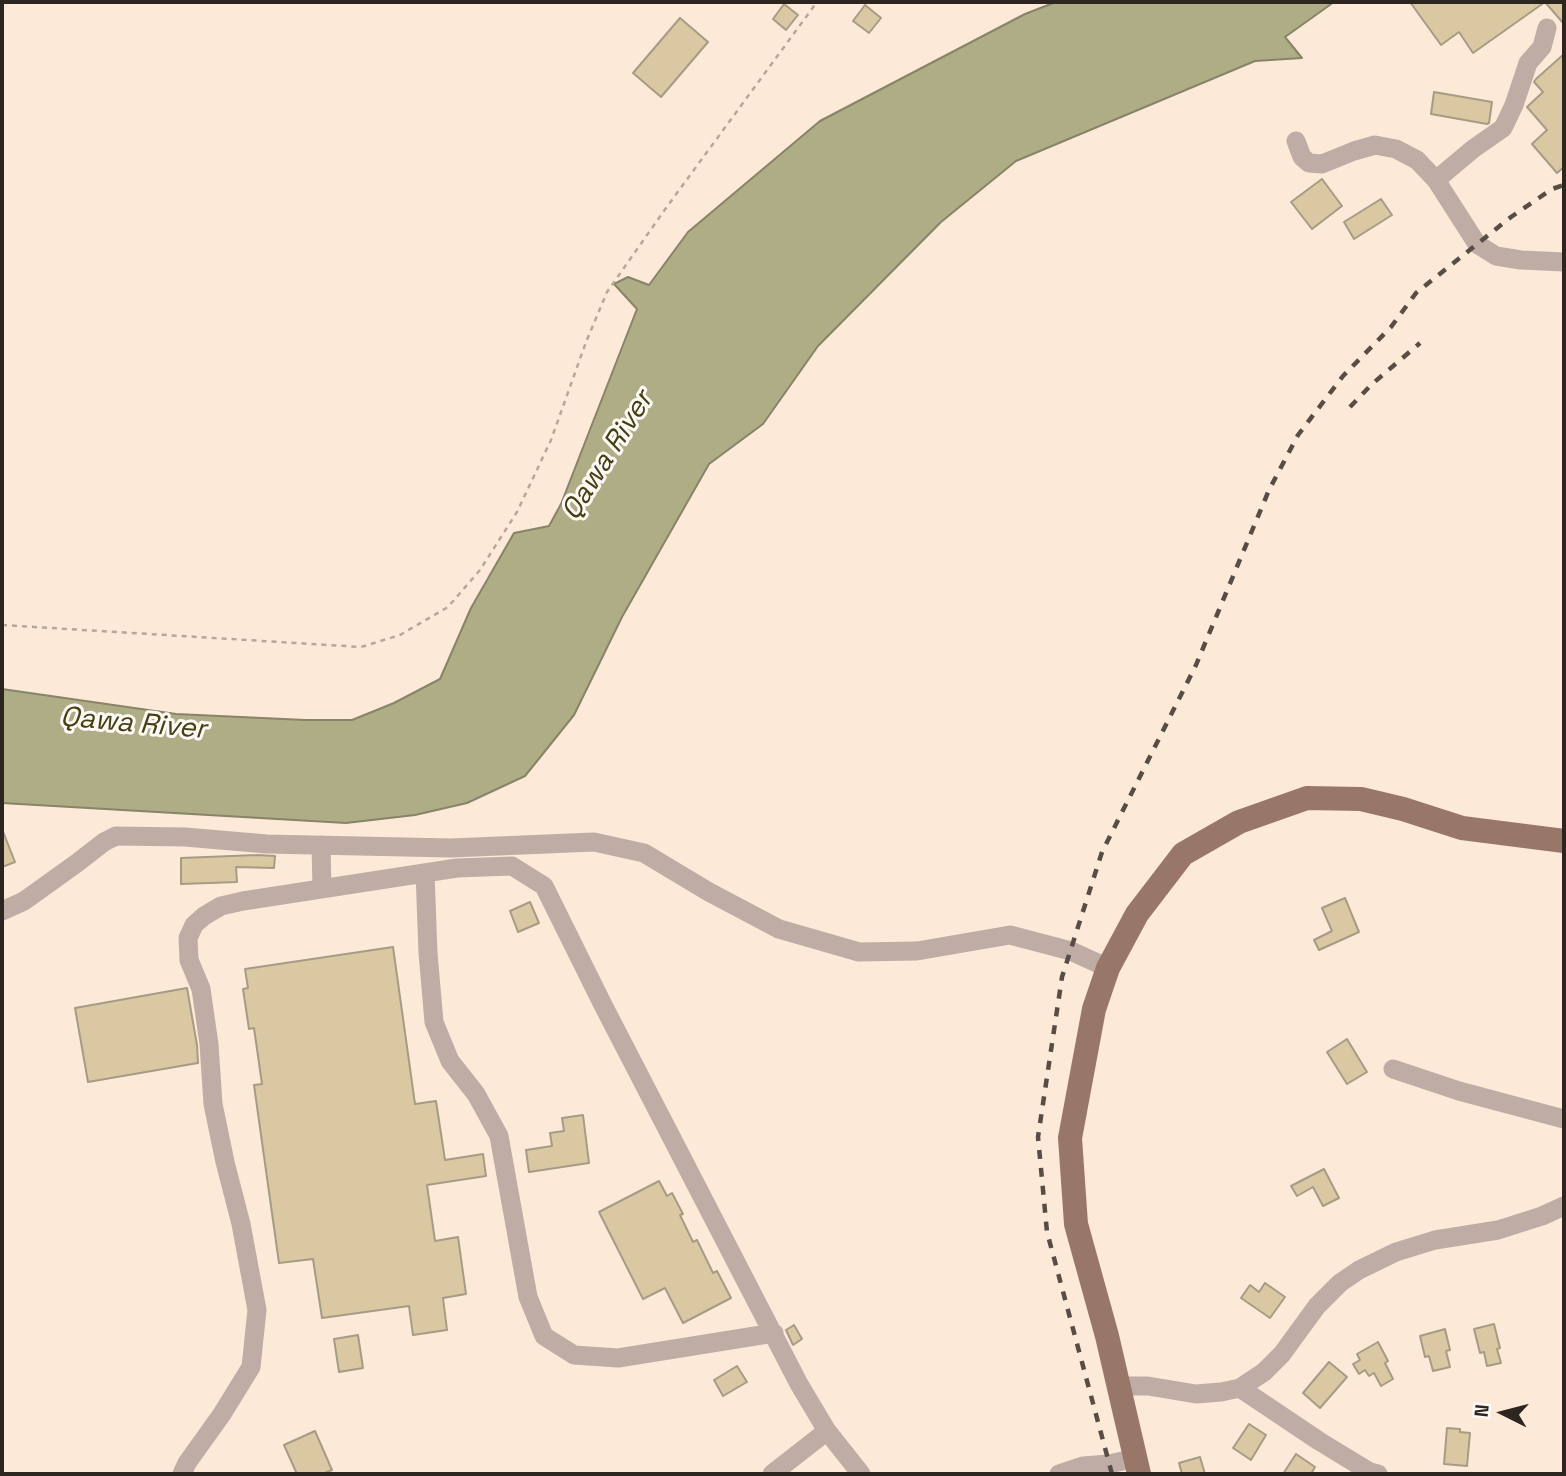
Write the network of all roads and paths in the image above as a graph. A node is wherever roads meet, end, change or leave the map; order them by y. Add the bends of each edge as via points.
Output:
1 (817, 2) edge
2 (1547, 27) dead end
3 (1296, 141) dead end
4 (1436, 180) junction
5 (1564, 262) edge
6 (2, 625) edge
7 (1564, 841) edge
8 (321, 845) junction
9 (425, 873) junction
10 (322, 889) junction
11 (2, 911) edge
12 (1108, 968) junction
13 (1393, 1069) dead end
14 (1564, 1119) edge
15 (1564, 1206) edge
16 (774, 1333) junction
17 (1119, 1386) junction
18 (1240, 1388) junction
19 (827, 1431) junction
20 (1138, 1466) edge
21 (182, 1474) edge
22 (772, 1474) edge
23 (861, 1474) edge
24 (1059, 1474) edge
25 (1378, 1474) edge

1 - 6 path via 607,292 551,440 517,512 480,569 448,607 400,635 361,647
2 - 4 street via 1503,128
3 - 4 street via 1309,163 1322,164 1375,145 1396,149 1417,160
4 - 5 street via 1477,244 1496,256
7 - 12 main road via 1462,828 1361,799 1307,797 1239,822 1183,854 1137,914
8 - 10 street
8 - 11 street via 116,836 24,901
8 - 12 street via 451,848 594,842 644,853 779,929 859,952 917,951 1010,935 1071,951
9 - 10 street
9 - 16 street via 512,866 544,886
9 - 16 street via 434,1022 450,1061 476,1094 499,1136 528,1297 544,1336 575,1355 618,1359
10 - 21 street via 221,906 194,925 188,938 189,960 201,989 213,1104 257,1310 251,1367
12 - 17 main road via 1094,1009 1070,1138 1076,1224
13 - 14 street
15 - 18 street via 1498,1230 1435,1240 1396,1252 1359,1270 1317,1306 1265,1372
16 - 19 street
17 - 18 street via 1196,1394
17 - 20 main road
18 - 25 street
19 - 22 street
19 - 23 street
20 - 24 street via 1083,1466

